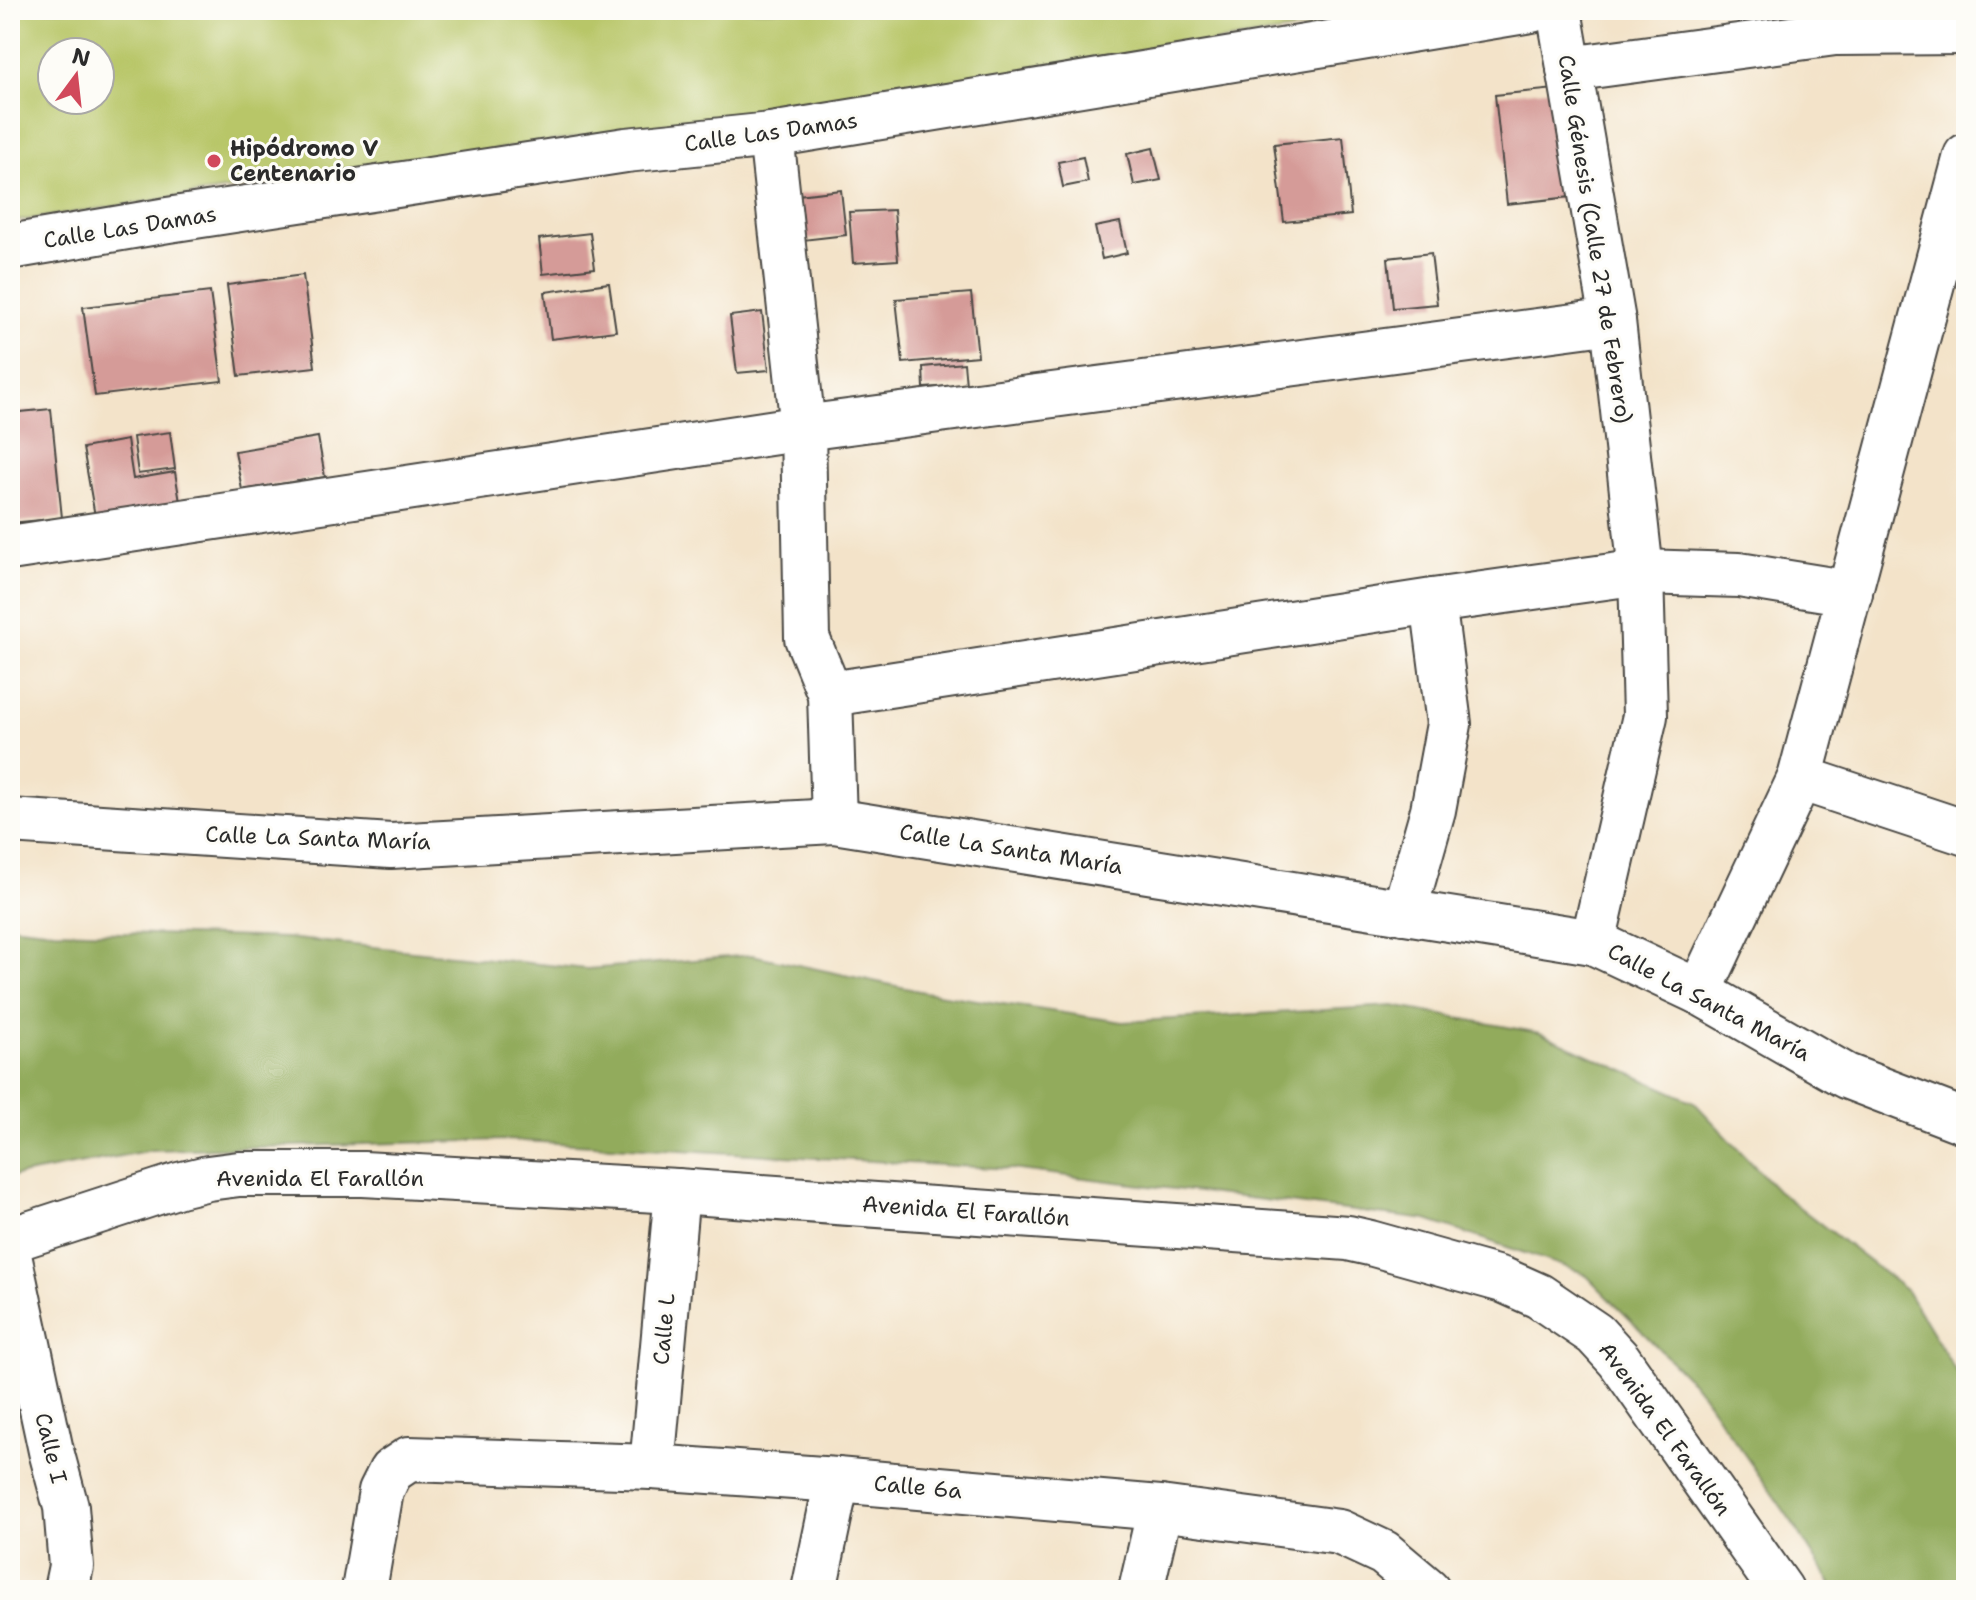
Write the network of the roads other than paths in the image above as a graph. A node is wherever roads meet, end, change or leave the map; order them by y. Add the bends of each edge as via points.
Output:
1 (1531, 10) edge
2 (1559, 10) edge
3 (1966, 32) edge
4 (1569, 69) junction
5 (771, 135) junction
6 (1966, 156) edge
7 (10, 247) edge
8 (1613, 321) junction
9 (803, 428) junction
10 (10, 548) edge
11 (1641, 572) junction
12 (1850, 593) junction
13 (1433, 601) junction
14 (830, 694) junction
15 (1800, 778) junction
16 (10, 821) edge
17 (834, 821) junction
18 (1966, 833) edge
19 (1404, 912) junction
20 (1593, 942) junction
21 (1699, 992) junction
22 (1966, 1122) edge
23 (677, 1191) junction
24 (10, 1240) edge
25 (10, 1260) edge
26 (652, 1467) junction
27 (837, 1480) junction
28 (1160, 1508) junction
29 (66, 1590) edge
30 (364, 1590) edge
31 (814, 1590) edge
32 (1141, 1590) edge
33 (1428, 1590) edge
34 (1781, 1590) edge

1 - 5 street, Calle Las Damas
2 - 4 street, Calle Génesis (Calle 27 de Febrero)
3 - 4 street via 1835,33
4 - 8 street, Calle Génesis (Calle 27 de Febrero)
5 - 7 street, Calle Las Damas via 626,150
5 - 9 street
6 - 12 street
8 - 9 street
8 - 11 street, Calle Génesis (Calle 27 de Febrero)
9 - 10 street
9 - 14 street via 807,638
11 - 12 street via 1739,575
11 - 13 street
11 - 20 street, Calle Génesis (Calle 27 de Febrero) via 1645,716
12 - 15 street
13 - 14 street
13 - 19 street via 1449,724 1433,810
14 - 17 street
15 - 18 street
15 - 21 street
16 - 17 street, Calle La Santa María via 391,846
17 - 19 street, Calle La Santa María
19 - 20 street, Calle La Santa María
20 - 21 street, Calle La Santa María
21 - 22 street, Calle La Santa María via 1846,1076
23 - 24 street, Avenida El Farallón via 363,1174 239,1174 179,1185
23 - 26 street, Calle L
23 - 34 street, Avenida El Farallón via 1348,1238 1503,1280 1569,1315 1619,1360
25 - 29 street, Calle I via 66,1507 71,1566
26 - 27 street, Calle 6a
26 - 30 street, Calle 6a via 409,1459 391,1471 381,1491
27 - 28 street, Calle 6a
27 - 31 street
28 - 32 street
28 - 33 street, Calle 6a via 1339,1532 1384,1553

